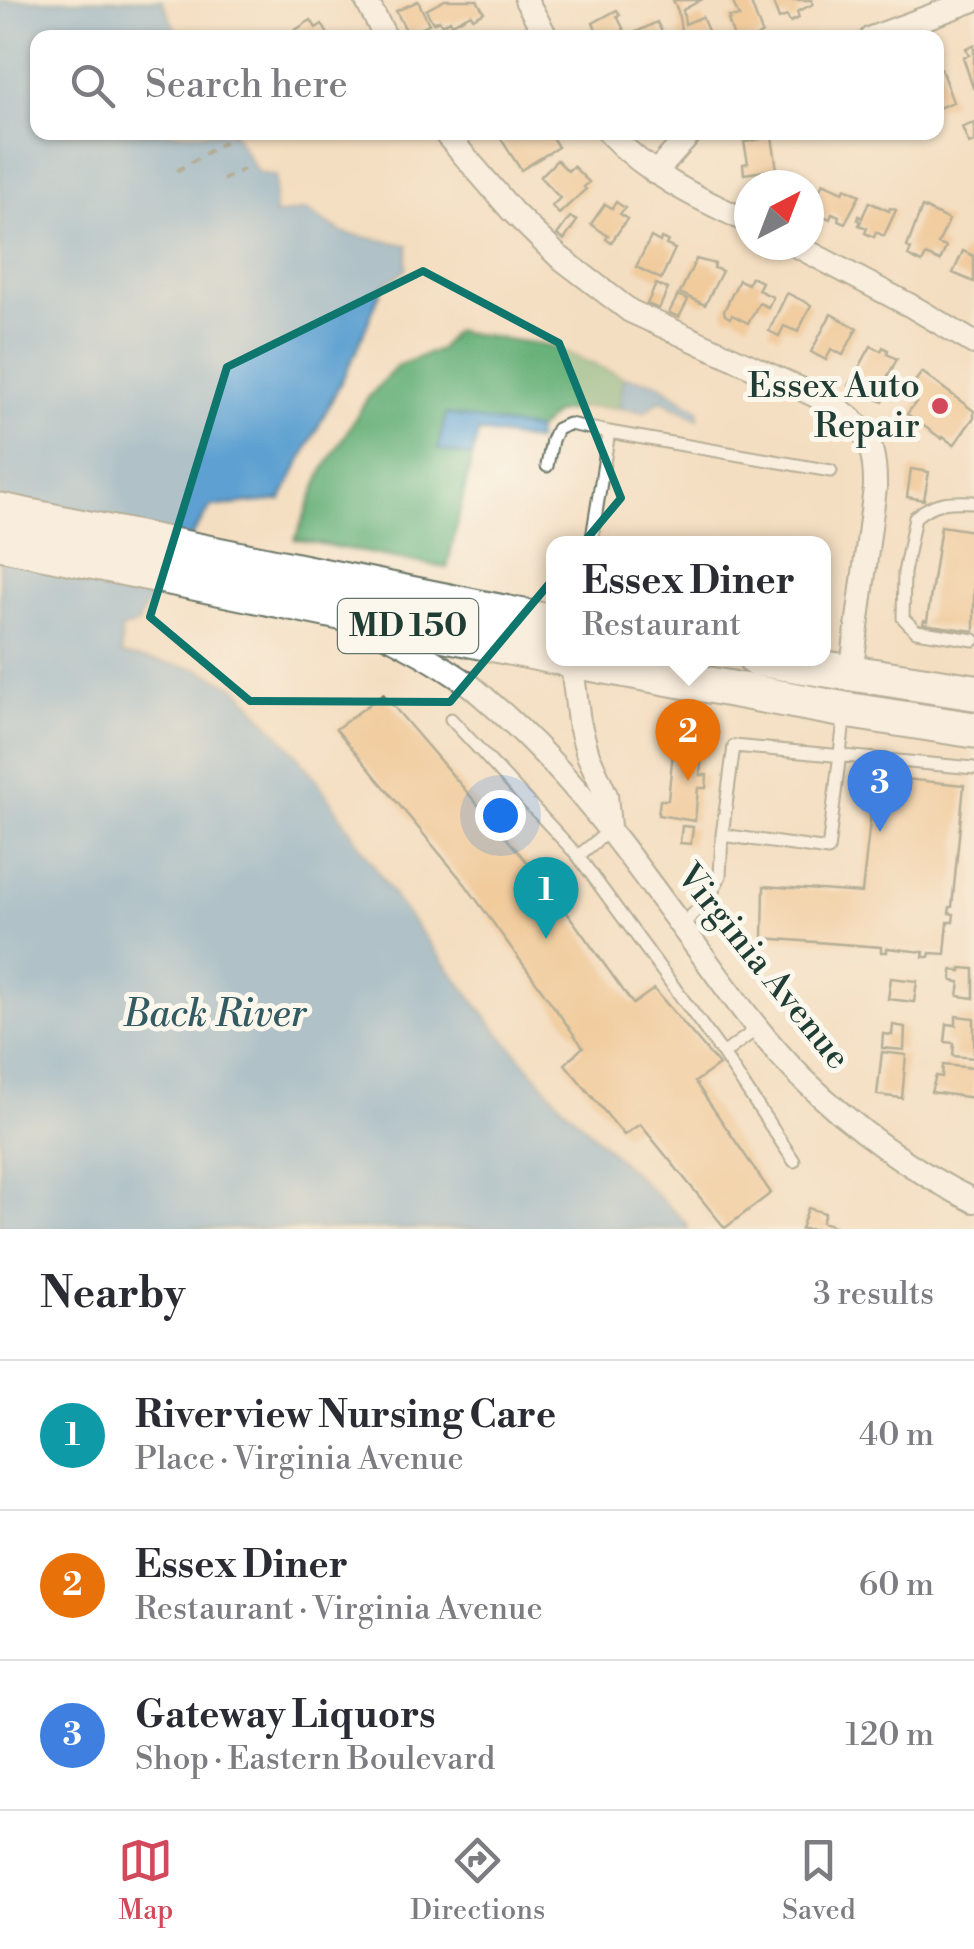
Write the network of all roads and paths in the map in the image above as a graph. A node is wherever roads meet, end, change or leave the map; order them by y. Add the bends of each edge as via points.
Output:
1 (366, 0) edge
2 (526, 0) edge
3 (974, 0) edge
4 (382, 30) edge
5 (543, 30) edge
6 (893, 30) edge
7 (227, 140) edge
8 (451, 140) edge
9 (616, 140) edge
10 (685, 140) edge
11 (251, 164) dead end
12 (177, 171) dead end
13 (655, 173) junction
14 (223, 180) dead end
15 (734, 215) edge
16 (824, 260) edge
17 (974, 343) edge
18 (609, 432) junction
19 (546, 466) dead end
20 (831, 471) dead end
21 (974, 502) edge
22 (0, 511) edge
23 (592, 536) edge
24 (0, 542) edge
25 (265, 581) junction
26 (331, 609) junction
27 (546, 622) edge
28 (974, 640) edge
29 (546, 654) edge
30 (566, 666) edge
31 (607, 666) edge
32 (804, 666) edge
33 (851, 674) junction
34 (974, 692) edge
35 (845, 710) junction
36 (451, 719) dead end
37 (974, 730) edge
38 (838, 755) junction
39 (974, 768) edge
40 (610, 830) junction
41 (722, 835) junction
42 (578, 856) junction
43 (681, 926) junction
44 (758, 1028) junction
45 (723, 1054) junction
46 (794, 1160) dead end
47 (974, 1201) edge

1 - 4 street
2 - 5 street
3 - 6 street
7 - 12 path
8 - 33 street via 558,256 630,311 814,395 860,427 876,464
9 - 13 street
10 - 13 street
11 - 14 path
13 - 15 street
16 - 17 street
18 - 19 lane via 569,424 557,429
18 - 20 lane
18 - 23 lane
21 - 28 lane via 946,501 915,517 903,618 916,631
22 - 25 main road, MD 150
24 - 25 main road, MD 150
25 - 26 main road, MD 150
25 - 27 main road, MD 150
26 - 29 main road, MD 150
26 - 40 street, Virginia Avenue via 468,684 551,759
30 - 40 street, Virginia Avenue via 588,755 606,795
31 - 35 main road, MD 150
32 - 33 main road
33 - 34 main road
33 - 35 lane
35 - 37 main road, MD 150
35 - 38 lane
36 - 42 lane
38 - 39 lane
38 - 41 lane via 734,746
38 - 41 lane via 828,850
40 - 42 lane
40 - 43 street, Virginia Avenue
41 - 43 lane via 720,876 710,897
42 - 45 lane
43 - 44 street, Virginia Avenue
44 - 45 lane
44 - 47 street, Virginia Avenue via 863,1134
45 - 46 lane

